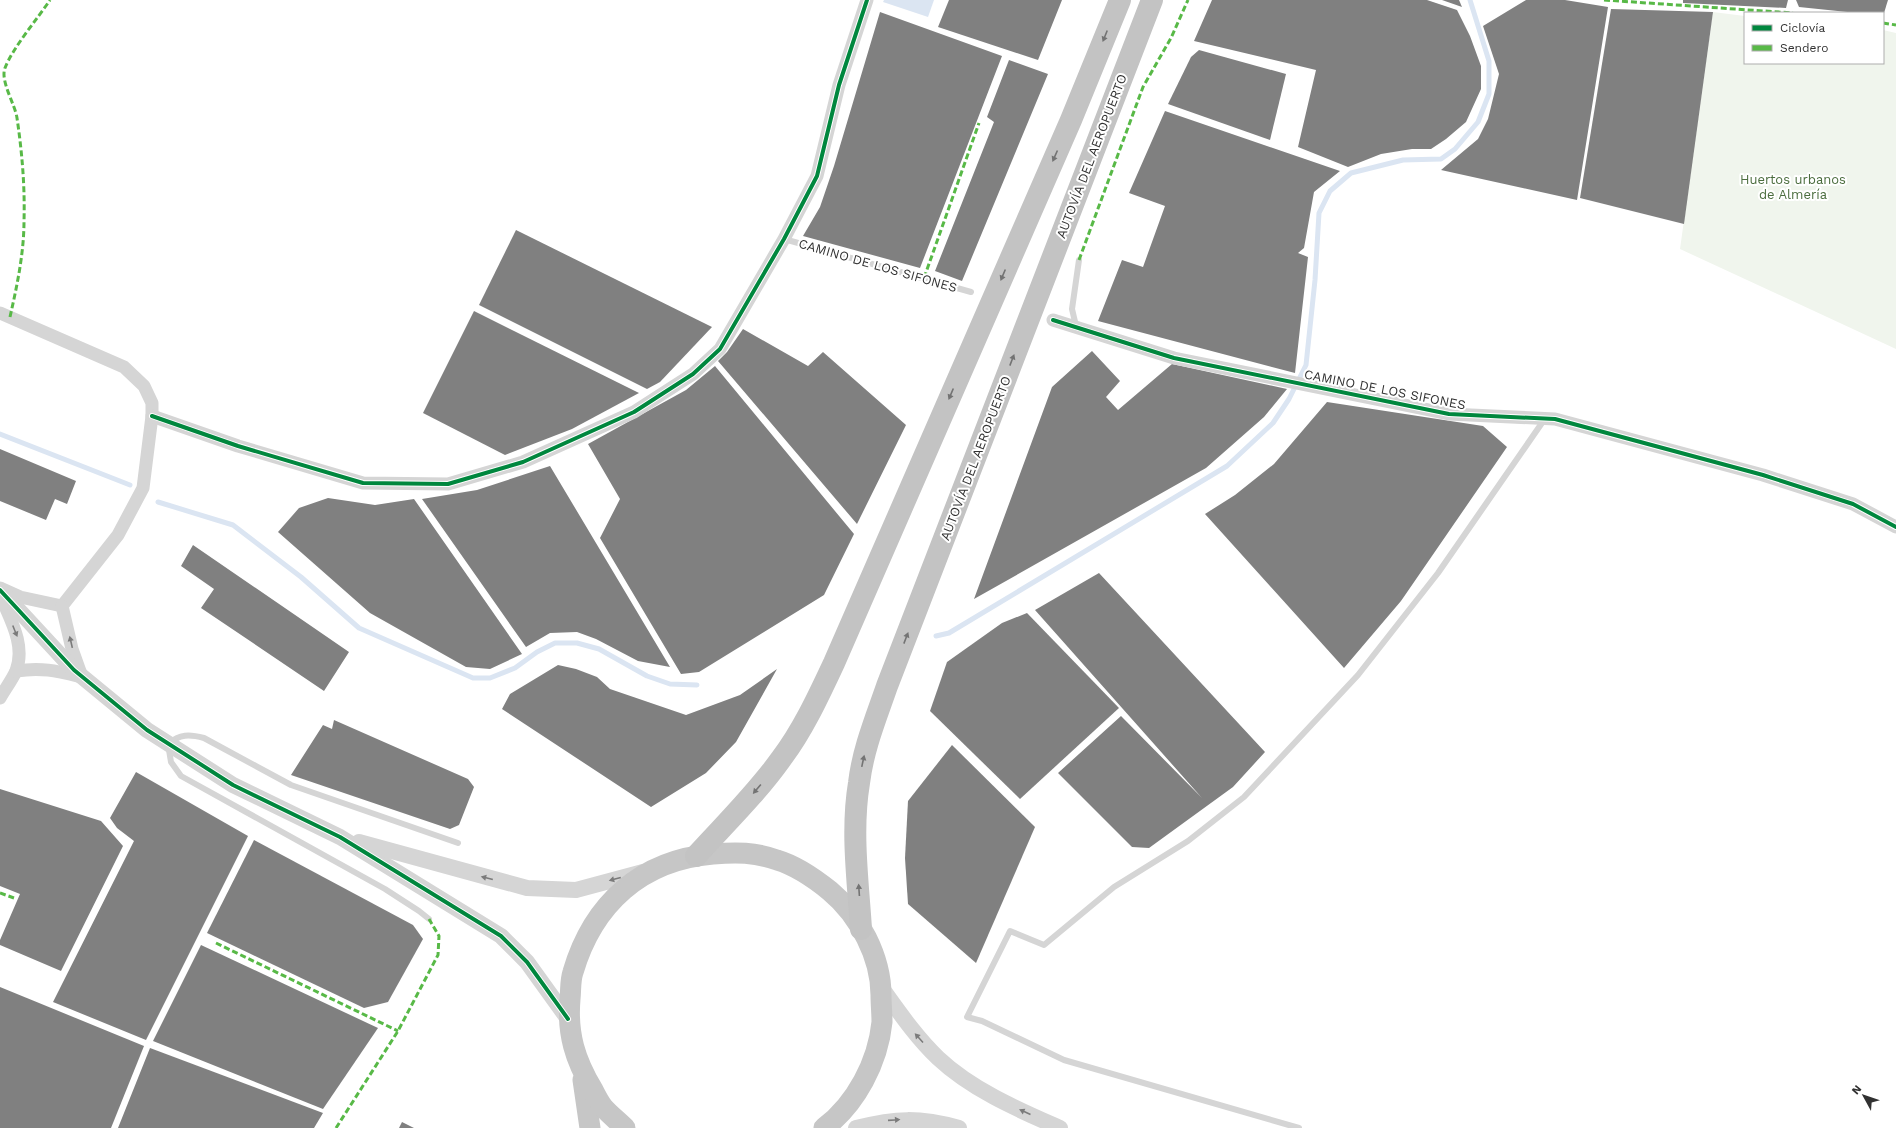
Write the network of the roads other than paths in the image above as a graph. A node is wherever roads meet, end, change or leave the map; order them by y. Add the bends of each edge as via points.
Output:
1 (867, 0) edge
2 (1120, 0) edge
3 (1152, 0) edge
4 (784, 239) junction
5 (1079, 260) dead end
6 (971, 292) dead end
7 (0, 313) edge
8 (1053, 320) dead end
9 (1076, 326) junction
10 (152, 416) junction
11 (1544, 420) junction
12 (1896, 527) edge
13 (0, 589) edge
14 (0, 595) edge
15 (62, 606) junction
16 (16, 671) junction
17 (82, 677) junction
18 (0, 698) edge
19 (168, 744) junction
20 (340, 837) junction
21 (458, 843) dead end
22 (696, 856) junction
23 (652, 869) junction
24 (429, 919) dead end
25 (862, 929) junction
26 (881, 987) junction
27 (568, 1019) junction
28 (581, 1070) junction
29 (590, 1128) edge
30 (626, 1128) edge
31 (824, 1128) edge
32 (856, 1128) edge
33 (959, 1128) edge
34 (1060, 1128) edge
35 (1299, 1128) edge

1 - 4 street via 839,85 816,176
2 -> 22 highway via 1071,120 815,703 782,759
25 -> 3 highway, AUTOVÍA DEL AEROPUERTO via 855,835 858,783 866,747 887,686
4 - 6 lane, CAMINO DE LOS SIFONES
4 - 10 street via 720,349 693,374 634,412 523,462 448,484 363,483 238,446
5 - 9 lane via 1072,309
7 - 10 street via 124,367 144,386 152,403
8 - 9 street, CAMINO DE LOS SIFONES
9 - 11 street, CAMINO DE LOS SIFONES via 1174,358 1449,414
10 - 15 street via 143,488 118,535
11 - 12 street, CAMINO DE LOS SIFONES via 1555,419 1762,475 1853,504
11 - 35 lane via 1438,573 1358,675 1244,797 1188,841 1114,887 1044,945 1010,931 967,1017 982,1021 1064,1060
13 - 15 street via 20,597
13 - 17 street
14 -> 16 street via 18,638 20,650
17 -> 15 street via 72,649
16 - 17 street via 36,668
16 - 18 street
17 - 19 street
19 - 20 street via 233,785
19 - 21 lane via 177,737 190,734 204,738 291,785
19 - 24 lane via 170,762 182,776 385,889
23 -> 20 street via 576,890 527,888
20 - 27 street via 501,936 528,962
22 - 23 highway
22 - 25 highway via 741,852 778,860 811,876 822,885 839,899
23 - 27 highway via 616,896 588,932 572,974
25 - 26 highway via 874,957
26 - 31 highway via 882,1023 874,1059 858,1092
34 -> 26 street via 1009,1106 940,1060 916,1035
27 - 28 highway
28 - 29 highway
28 - 30 highway via 603,1106
32 -> 33 street via 885,1121 910,1119 935,1121

